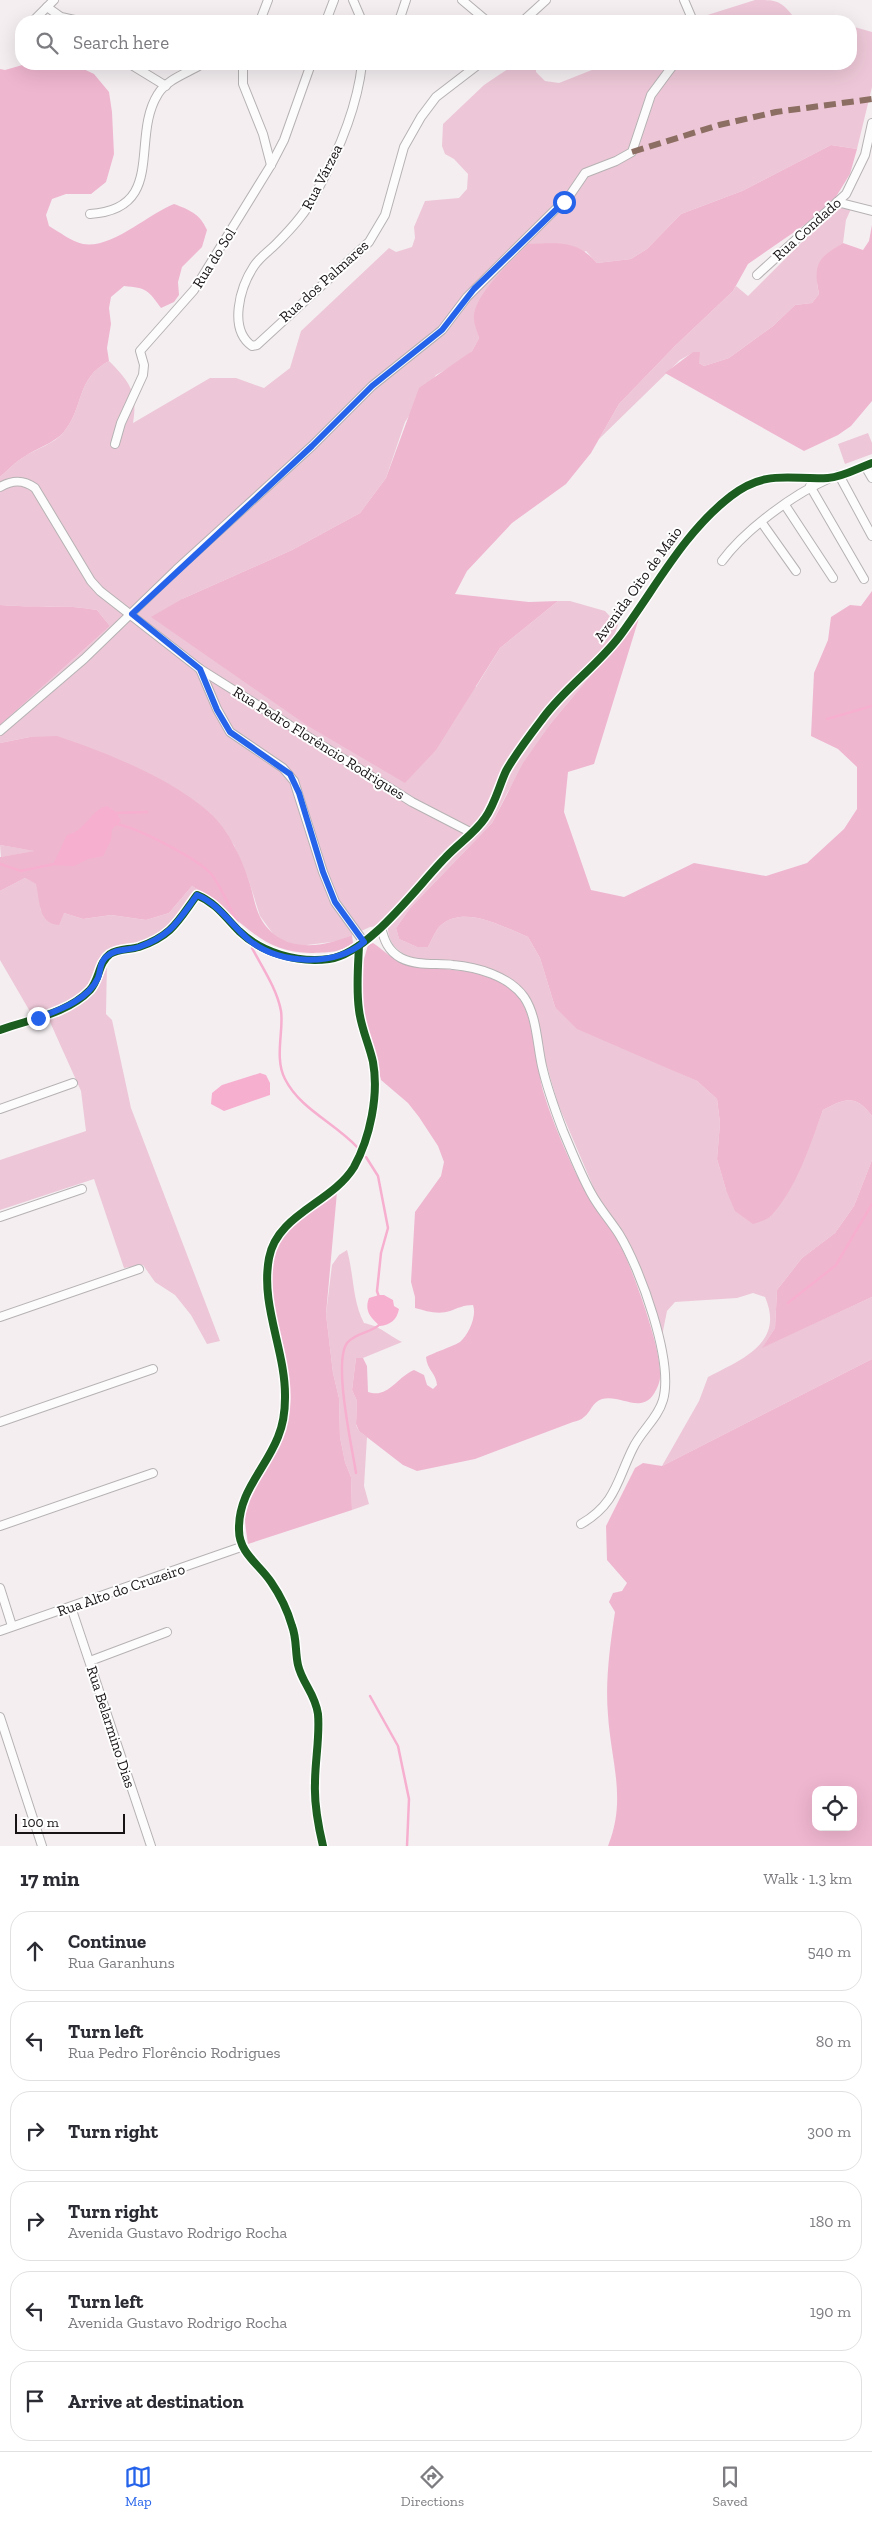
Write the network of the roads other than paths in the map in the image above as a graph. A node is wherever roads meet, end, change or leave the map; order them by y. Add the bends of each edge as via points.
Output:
1 (54, 0) edge
2 (268, 0) edge
3 (334, 0) edge
4 (353, 0) edge
5 (406, 0) edge
6 (462, 0) edge
7 (546, 0) edge
8 (684, 0) edge
9 (47, 7) junction
10 (39, 15) edge
11 (58, 15) edge
12 (262, 15) edge
13 (328, 15) edge
14 (359, 15) edge
15 (401, 15) edge
16 (480, 15) edge
17 (529, 15) edge
18 (690, 15) edge
19 (140, 70) edge
20 (192, 70) edge
21 (244, 70) edge
22 (309, 70) edge
23 (361, 70) edge
24 (470, 70) edge
25 (670, 70) edge
26 (166, 86) junction
27 (872, 123) edge
28 (271, 165) junction
29 (838, 202) junction
30 (872, 211) edge
31 (90, 214) dead end
32 (757, 274) dead end
33 (255, 346) joint
34 (115, 444) dead end
35 (868, 464) edge
36 (839, 475) junction
37 (830, 478) junction
38 (872, 478) edge
39 (810, 486) junction
40 (0, 487) edge
41 (785, 505) junction
42 (762, 523) junction
43 (872, 536) edge
44 (722, 561) dead end
45 (796, 571) dead end
46 (833, 578) dead end
47 (864, 580) dead end
48 (132, 614) junction
49 (200, 669) junction
50 (0, 731) edge
51 (472, 833) junction
52 (381, 927) junction
53 (362, 944) junction
54 (0, 1030) edge
55 (73, 1083) dead end
56 (0, 1109) edge
57 (82, 1189) dead end
58 (0, 1217) edge
59 (139, 1268) dead end
60 (0, 1317) edge
61 (153, 1368) dead end
62 (0, 1422) edge
63 (153, 1473) dead end
64 (581, 1524) dead end
65 (0, 1526) edge
66 (241, 1548) junction
67 (0, 1588) edge
68 (72, 1607) junction
69 (12, 1626) junction
70 (0, 1631) edge
71 (167, 1632) dead end
72 (90, 1662) junction
73 (0, 1717) edge
74 (42, 1846) edge
75 (151, 1846) edge
76 (323, 1846) edge

1 - 9 street
2 - 12 street
3 - 13 street
4 - 14 street
5 - 15 street
6 - 16 street
7 - 17 street
8 - 18 street
9 - 10 street
9 - 11 street
19 - 26 street
20 - 26 street
21 - 28 street via 243,84 258,118
22 - 28 street, Rua do Sol via 284,140
23 - 33 street, Rua Várzea via 353,110 324,178 296,223 255,264 240,302 240,331 246,341
24 - 33 street, Rua dos Palmares via 436,97 406,141 385,215 364,249
25 - 48 street via 651,95 632,152 585,173 570,195 470,293 442,330 372,386
26 - 31 street via 157,95 151,111 142,169 133,196 118,209
27 - 29 street, Rua Condado via 859,169
28 - 34 street, Rua do Sol via 194,290 140,351 143,375
29 - 30 street
29 - 32 street, Rua Condado
35 - 36 street, Avenida Oito de Maio
35 - 38 street
36 - 37 street, Avenida Oito de Maio
36 - 43 street
37 - 39 street
37 - 51 street, Avenida Oito de Maio via 766,478 738,491 704,520 677,552 614,643 542,718 506,772 485,818
39 - 41 street
39 - 47 street
40 - 48 street, Rua Pedro Florêncio Rodrigues via 9,482 24,482 37,490 91,581
41 - 42 street
41 - 46 street
42 - 44 street via 738,542
42 - 45 street
48 - 49 street, Rua Pedro Florêncio Rodrigues
48 - 50 street
49 - 51 street, Rua Pedro Florêncio Rodrigues via 412,802
49 - 53 street via 230,732 283,768 294,782 332,894
51 - 52 street, Avenida Oito de Maio via 447,855
52 - 53 street, Avenida Oito de Maio
52 - 64 street via 388,947 400,957 412,962 488,972 513,986 524,997 555,1110 592,1194 626,1248 652,1316 665,1373 662,1402 633,1448 610,1499
53 - 54 street, Avenida Oito de Maio via 343,956 327,959 277,954 252,942 217,906 197,895 166,934 137,948 114,952 104,959 98,979 84,995 50,1014
53 - 66 street via 358,1006 374,1068 369,1125 362,1151 350,1172 332,1191 282,1230 272,1247 266,1283 284,1382 284,1413 278,1437 242,1501
55 - 56 street
57 - 58 street
59 - 60 street
61 - 62 street
63 - 65 street
66 - 68 street, Rua Alto do Cruzeiro
66 - 76 street via 270,1579 286,1610 297,1644 297,1663 313,1694 318,1716 316,1807
67 - 69 street
68 - 69 street, Rua Alto do Cruzeiro
68 - 72 street, Rua Belarmino Dias
69 - 70 street, Rua Alto do Cruzeiro
71 - 72 street
72 - 75 street, Rua Belarmino Dias
73 - 74 street

